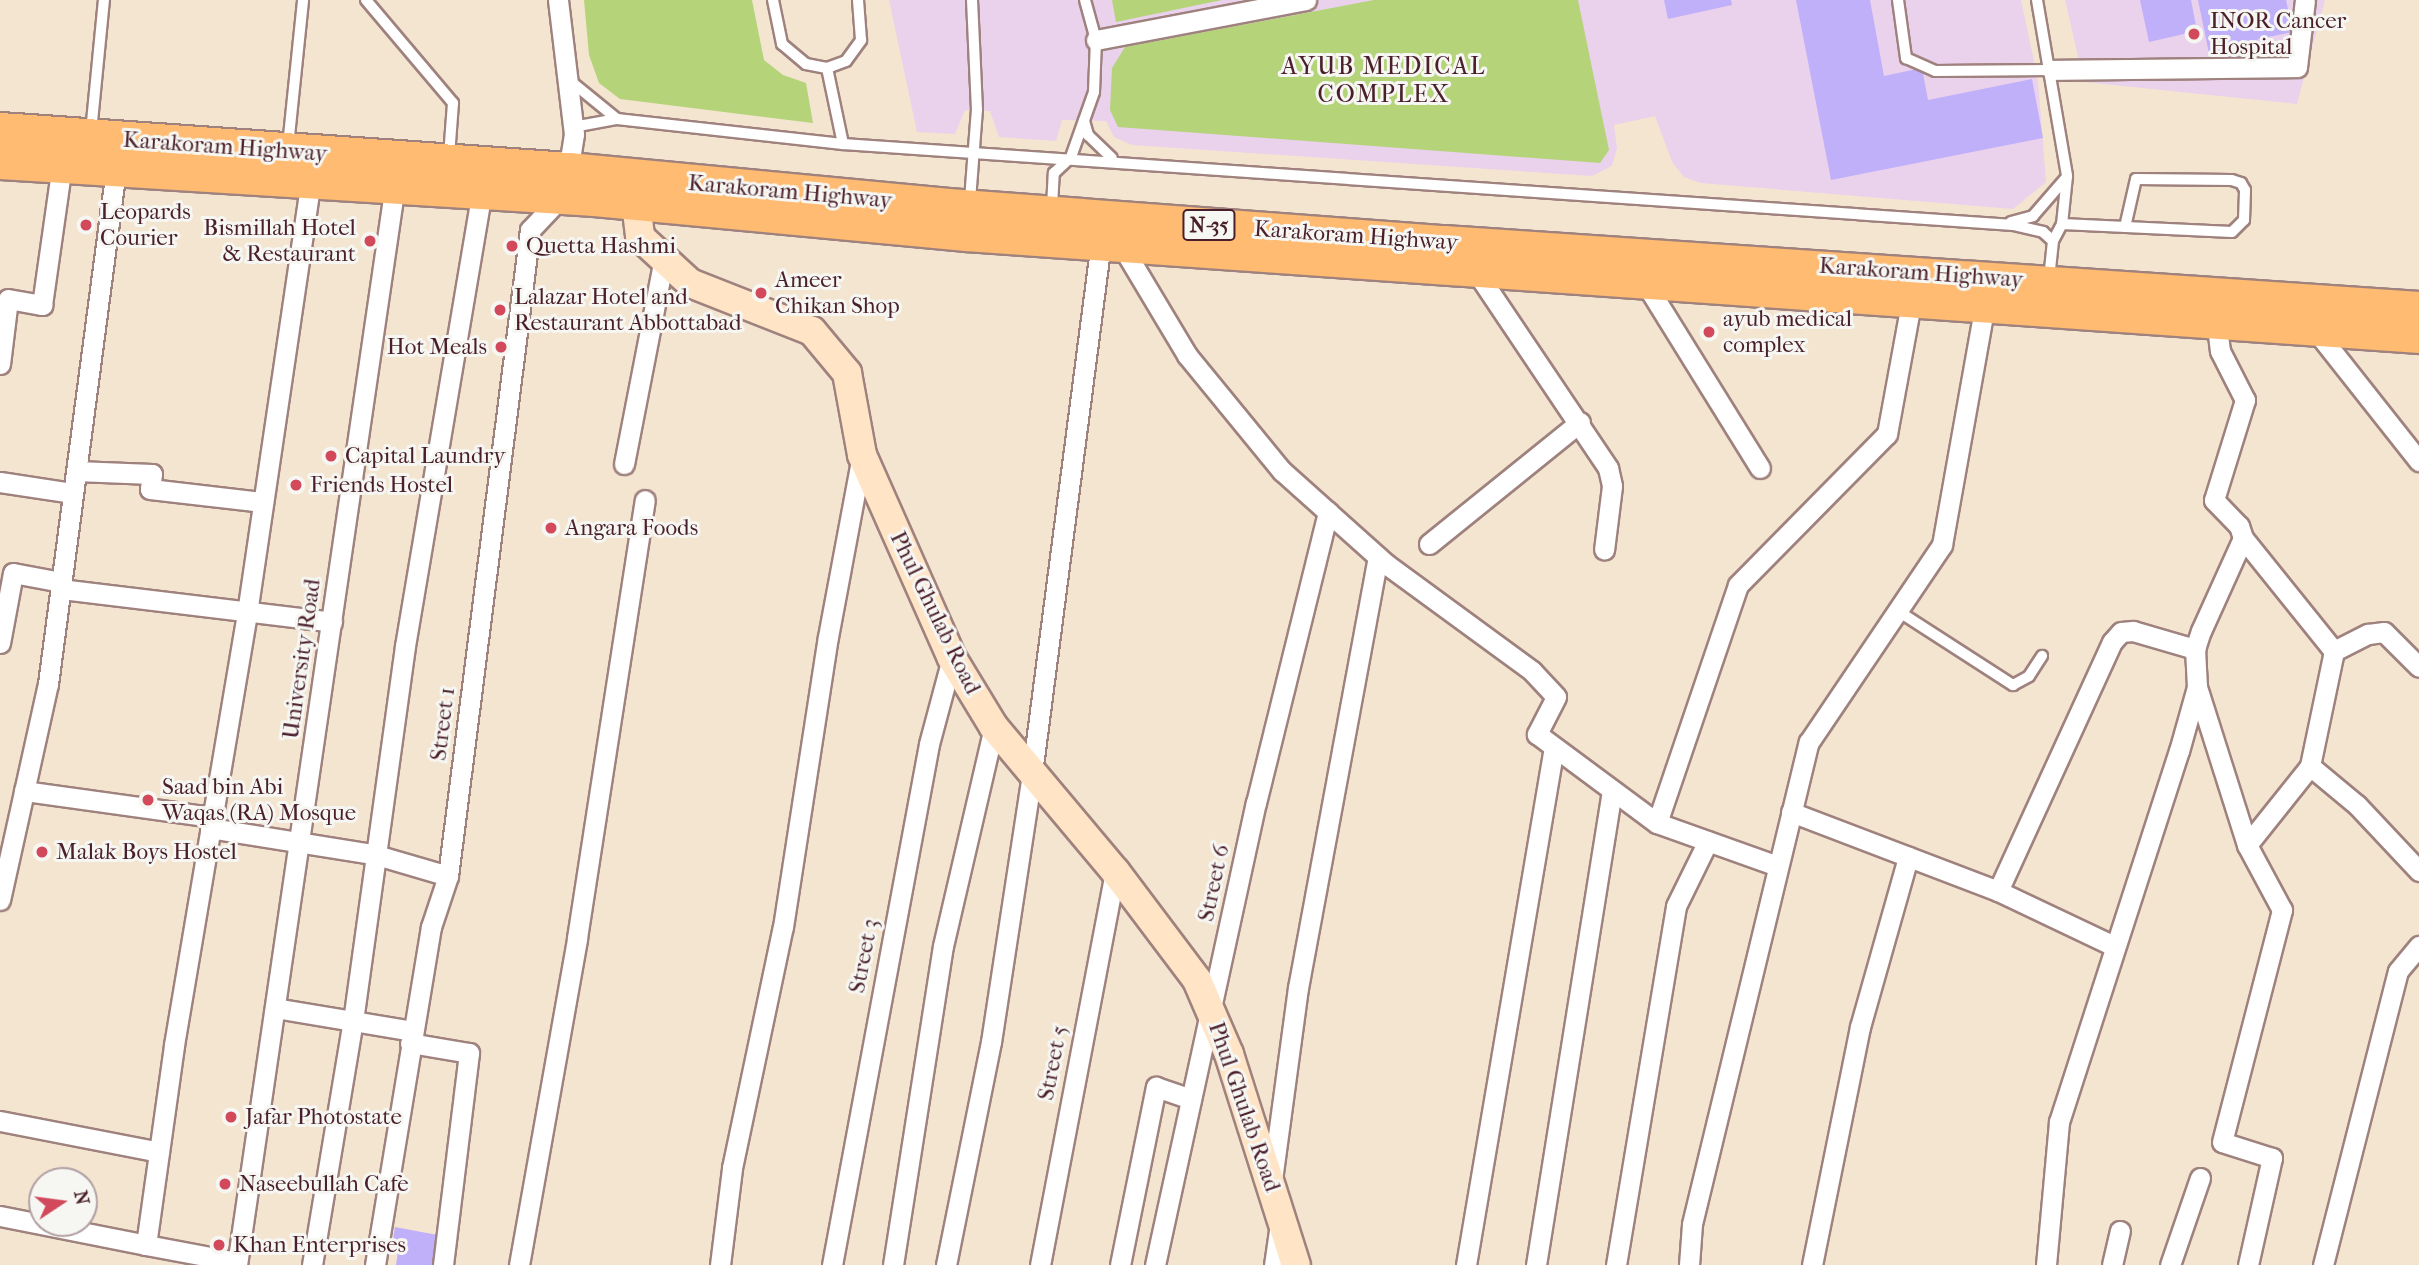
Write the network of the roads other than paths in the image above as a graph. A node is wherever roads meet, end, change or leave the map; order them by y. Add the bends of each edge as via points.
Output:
1 (104, 0) edge
2 (303, 0) edge
3 (366, 0) edge
4 (558, 0) edge
5 (773, 0) edge
6 (858, 0) edge
7 (972, 0) edge
8 (1085, 0) edge
9 (1306, 0) edge
10 (1898, 0) edge
11 (2037, 0) edge
12 (2305, 0) edge
13 (1270, 3) edge
14 (1096, 40) junction
15 (827, 68) junction
16 (2052, 70) junction
17 (565, 77) junction
18 (617, 118) junction
19 (1083, 121) junction
20 (572, 127) junction
21 (0, 130) edge
22 (90, 137) junction
23 (843, 144) junction
24 (287, 152) junction
25 (976, 152) junction
26 (1071, 157) junction
27 (1116, 160) junction
28 (0, 161) edge
29 (448, 163) junction
30 (62, 165) junction
31 (116, 169) junction
32 (2067, 176) junction
33 (311, 179) junction
34 (565, 183) junction
35 (395, 184) junction
36 (482, 190) junction
37 (636, 203) junction
38 (969, 208) junction
39 (1053, 214) junction
40 (2000, 224) junction
41 (2063, 224) junction
42 (2125, 227) junction
43 (2053, 241) junction
44 (1110, 243) junction
45 (664, 259) junction
46 (1475, 270) junction
47 (1644, 281) junction
48 (2047, 294) junction
49 (1912, 298) junction
50 (1985, 303) junction
51 (2216, 306) junction
52 (2419, 309) edge
53 (2312, 327) junction
54 (2419, 335) edge
55 (0, 364) edge
56 (1580, 422) junction
57 (862, 455) junction
58 (2419, 461) edge
59 (624, 464) dead end
60 (1760, 468) dead end
61 (76, 471) junction
62 (0, 482) edge
63 (73, 493) junction
64 (645, 500) dead end
65 (263, 502) junction
66 (1328, 513) junction
67 (2243, 538) junction
68 (1429, 544) dead end
69 (1604, 550) dead end
70 (1378, 556) junction
71 (61, 585) junction
72 (1898, 611) junction
73 (247, 613) junction
74 (332, 622) junction
75 (0, 643) edge
76 (2195, 649) junction
77 (2334, 651) junction
78 (2042, 656) dead end
79 (953, 658) junction
80 (2419, 667) edge
81 (2197, 687) junction
82 (994, 727) junction
83 (1554, 747) junction
84 (2310, 766) junction
85 (1032, 773) junction
86 (24, 791) junction
87 (1612, 792) junction
88 (1791, 812) junction
89 (211, 823) junction
90 (1657, 823) junction
91 (1708, 841) junction
92 (300, 844) junction
93 (2247, 845) junction
94 (373, 854) junction
95 (1909, 857) junction
96 (1778, 866) junction
97 (1115, 871) junction
98 (2419, 871) edge
99 (448, 876) junction
100 (1998, 891) junction
101 (0, 900) edge
102 (2114, 946) junction
103 (2419, 946) edge
104 (275, 1008) junction
105 (1210, 1011) junction
106 (353, 1021) junction
107 (411, 1037) junction
108 (1191, 1099) junction
109 (0, 1121) edge
110 (159, 1152) junction
111 (2200, 1178) dead end
112 (1271, 1184) junction
113 (0, 1216) edge
114 (1281, 1216) junction
115 (2120, 1231) dead end
116 (146, 1245) junction
117 (237, 1264) edge
118 (312, 1265) edge
119 (375, 1265) edge
120 (445, 1265) edge
121 (519, 1265) edge
122 (720, 1265) edge
123 (832, 1265) edge
124 (893, 1265) edge
125 (946, 1265) edge
126 (1040, 1265) edge
127 (1120, 1265) edge
128 (1155, 1265) edge
129 (1274, 1265) edge
130 (1296, 1265) edge
131 (1466, 1265) edge
132 (1536, 1265) edge
133 (1616, 1265) edge
134 (1689, 1265) edge
135 (1812, 1265) edge
136 (2046, 1265) edge
137 (2112, 1265) edge
138 (2170, 1265) edge
139 (2248, 1265) edge
140 (2323, 1265) edge

1 - 22 lane
2 - 24 lane
3 - 29 lane via 453,103
4 - 17 street
5 - 15 lane via 782,44 806,64
6 - 15 lane via 862,40 846,61
7 - 25 lane
8 - 14 lane
9 - 13 street
10 - 16 lane via 1906,58 1935,71
11 - 16 lane
12 - 16 street via 2297,67
13 - 14 street
14 - 19 lane via 1094,92
15 - 23 lane
16 - 32 lane
17 - 18 lane
17 - 20 street
18 - 20 lane
18 - 23 lane
19 - 26 lane
19 - 27 lane via 1101,152
20 - 34 street
21 - 22 highway, Karakoram Highway / N-35
22 - 24 highway, Karakoram Highway / N-35
23 - 25 lane
24 - 29 highway, Karakoram Highway / N-35
25 - 26 lane
25 - 38 lane
26 - 27 lane
26 - 39 lane via 1054,173
27 - 40 lane
28 - 30 highway, Karakoram Highway / N-35
29 - 34 highway, Karakoram Highway / N-35
30 - 31 highway, Karakoram Highway / N-35
30 - 55 street via 42,305 8,299
31 - 33 highway, Karakoram Highway / N-35
31 - 61 street
32 - 40 lane via 2033,216
32 - 41 lane
33 - 35 highway, Karakoram Highway / N-35
33 - 65 street
34 - 36 highway, Karakoram Highway / N-35
34 - 37 highway, Karakoram Highway / N-35
34 - 38 highway, Karakoram Highway / N-35
34 - 99 street, Street 1 via 530,230
35 - 36 highway, Karakoram Highway / N-35
35 - 74 street, University Road
36 - 94 street
37 - 44 highway, Karakoram Highway / N-35
37 - 45 street, Phul Ghulab Road via 640,237
38 - 39 highway, Karakoram Highway / N-35
39 - 48 highway, Karakoram Highway / N-35
40 - 43 lane via 2029,227
41 - 42 lane
41 - 43 lane
42 - 42 lane via 2232,232 2244,220 2245,190 2232,180 2136,179
43 - 48 lane
44 - 46 highway, Karakoram Highway / N-35
44 - 66 street via 1187,355 1282,471
44 - 85 street
45 - 57 street, Phul Ghulab Road via 690,283 811,331 847,373
45 - 59 street
46 - 47 highway, Karakoram Highway / N-35
46 - 56 street
47 - 49 highway, Karakoram Highway / N-35
47 - 60 street
48 - 50 highway, Karakoram Highway / N-35
48 - 51 highway, Karakoram Highway / N-35
49 - 50 highway, Karakoram Highway / N-35
49 - 90 street via 1887,434 1738,585
50 - 72 street via 1942,545
51 - 52 highway, Karakoram Highway / N-35
51 - 53 highway, Karakoram Highway / N-35
51 - 67 street via 2220,351 2245,400 2214,500 2239,526
53 - 54 highway, Karakoram Highway / N-35
53 - 58 street
56 - 68 street
56 - 69 street via 1600,452 1612,486
57 - 79 street, Phul Ghulab Road
57 - 122 street via 783,927 732,1168
61 - 63 street
61 - 65 street via 152,474 150,489
62 - 63 street
63 - 71 street
64 - 121 street via 578,938
65 - 73 street
66 - 70 street
66 - 105 street, Street 6
67 - 76 street via 2238,557 2212,598
67 - 77 street
70 - 83 street via 1532,671 1556,697 1537,734
70 - 112 street via 1298,988
71 - 73 street
71 - 75 street via 13,573
71 - 86 street via 48,684
72 - 78 lane via 2013,685 2029,676
72 - 88 street via 1809,742
73 - 74 street
73 - 89 street
74 - 92 street, University Road
76 - 81 street
76 - 100 street via 2133,631 2121,632 2112,642
77 - 80 street via 2368,634 2384,632
77 - 84 street
79 - 82 street, Phul Ghulab Road
79 - 123 street, Street 3 via 929,744
81 - 93 street
81 - 102 street
82 - 85 street, Phul Ghulab Road
82 - 124 street via 943,946
83 - 87 street
83 - 131 street
84 - 93 street
84 - 98 street via 2357,805
85 - 97 street, Phul Ghulab Road
85 - 125 street via 991,1042
86 - 89 street
86 - 101 street
87 - 90 street
87 - 132 street
88 - 95 street
88 - 96 street
89 - 92 street
89 - 110 street
90 - 91 street
91 - 96 street
91 - 133 street via 1676,906
92 - 94 street
92 - 104 street, University Road
93 - 139 street via 2282,910 2222,1142 2272,1158
94 - 99 street
94 - 106 street
95 - 100 street
95 - 135 street via 1860,1027
96 - 134 street via 1692,1224
97 - 105 street, Phul Ghulab Road via 1196,980
97 - 126 street, Street 5
99 - 107 street, Street 1 via 431,927
100 - 102 street
102 - 136 street via 2059,1122
103 - 140 street via 2398,971
104 - 106 street
104 - 117 street, University Road
105 - 108 street, Street 6
105 - 112 street, Phul Ghulab Road via 1230,1054
106 - 107 street
106 - 118 street
107 - 119 street, Street 1
107 - 120 street via 468,1053
108 - 127 street via 1156,1087
108 - 128 street, Street 6
109 - 110 street
110 - 116 street
111 - 138 street
112 - 114 street, Phul Ghulab Road
113 - 116 street
114 - 129 street
114 - 130 street, Phul Ghulab Road
115 - 137 street
116 - 117 street

